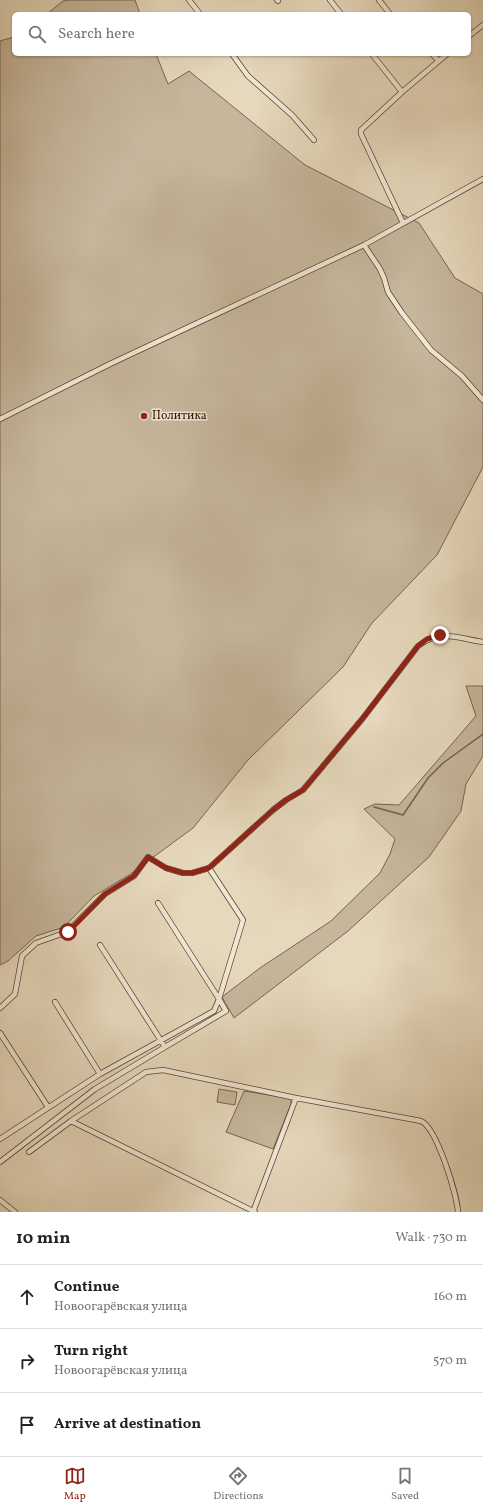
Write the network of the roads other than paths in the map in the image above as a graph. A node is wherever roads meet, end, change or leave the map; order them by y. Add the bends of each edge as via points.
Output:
1 (189, 0) edge
2 (330, 0) edge
3 (379, 0) edge
4 (198, 12) edge
5 (339, 12) edge
6 (388, 12) edge
7 (483, 25) edge
8 (471, 34) edge
9 (233, 56) edge
10 (374, 56) edge
11 (434, 56) edge
12 (445, 56) edge
13 (439, 61) junction
14 (402, 92) junction
15 (314, 140) dead end
16 (483, 179) edge
17 (403, 223) junction
18 (364, 245) junction
19 (483, 400) edge
20 (0, 419) edge
21 (483, 642) edge
22 (209, 868) junction
23 (158, 903) dead end
24 (100, 945) dead end
25 (219, 999) junction
26 (55, 1002) dead end
27 (0, 1008) edge
28 (0, 1033) edge
29 (160, 1041) junction
30 (165, 1047) junction
31 (100, 1074) junction
32 (296, 1098) junction
33 (48, 1107) junction
34 (71, 1122) junction
35 (0, 1139) edge
36 (29, 1152) dead end
37 (0, 1162) edge
38 (0, 1200) edge
39 (15, 1212) edge
40 (254, 1212) edge
41 (458, 1212) edge

1 - 4 street
2 - 5 street
3 - 6 street
7 - 8 street
9 - 15 street via 248,76 292,115
10 - 14 street
11 - 13 street
12 - 13 street
13 - 14 street
14 - 17 street via 361,130 361,134
16 - 17 street
17 - 18 street
18 - 19 street via 380,269 388,292 431,350 462,376
18 - 20 street via 112,363
21 - 22 street via 440,635 427,639 418,646 303,790 273,810
22 - 25 street via 243,920
22 - 27 street via 183,873 166,868 148,857 134,876 105,894 68,932 36,943 22,956 15,994
23 - 25 street
24 - 29 street
25 - 29 street via 214,1011
25 - 30 street via 226,1012
26 - 31 street
28 - 33 street
29 - 30 street
29 - 31 street
30 - 37 street via 95,1088
31 - 33 street
32 - 34 street via 163,1070 146,1072
32 - 40 street
32 - 41 street via 424,1122 442,1155
33 - 35 street
34 - 36 street
34 - 40 street
38 - 39 street

